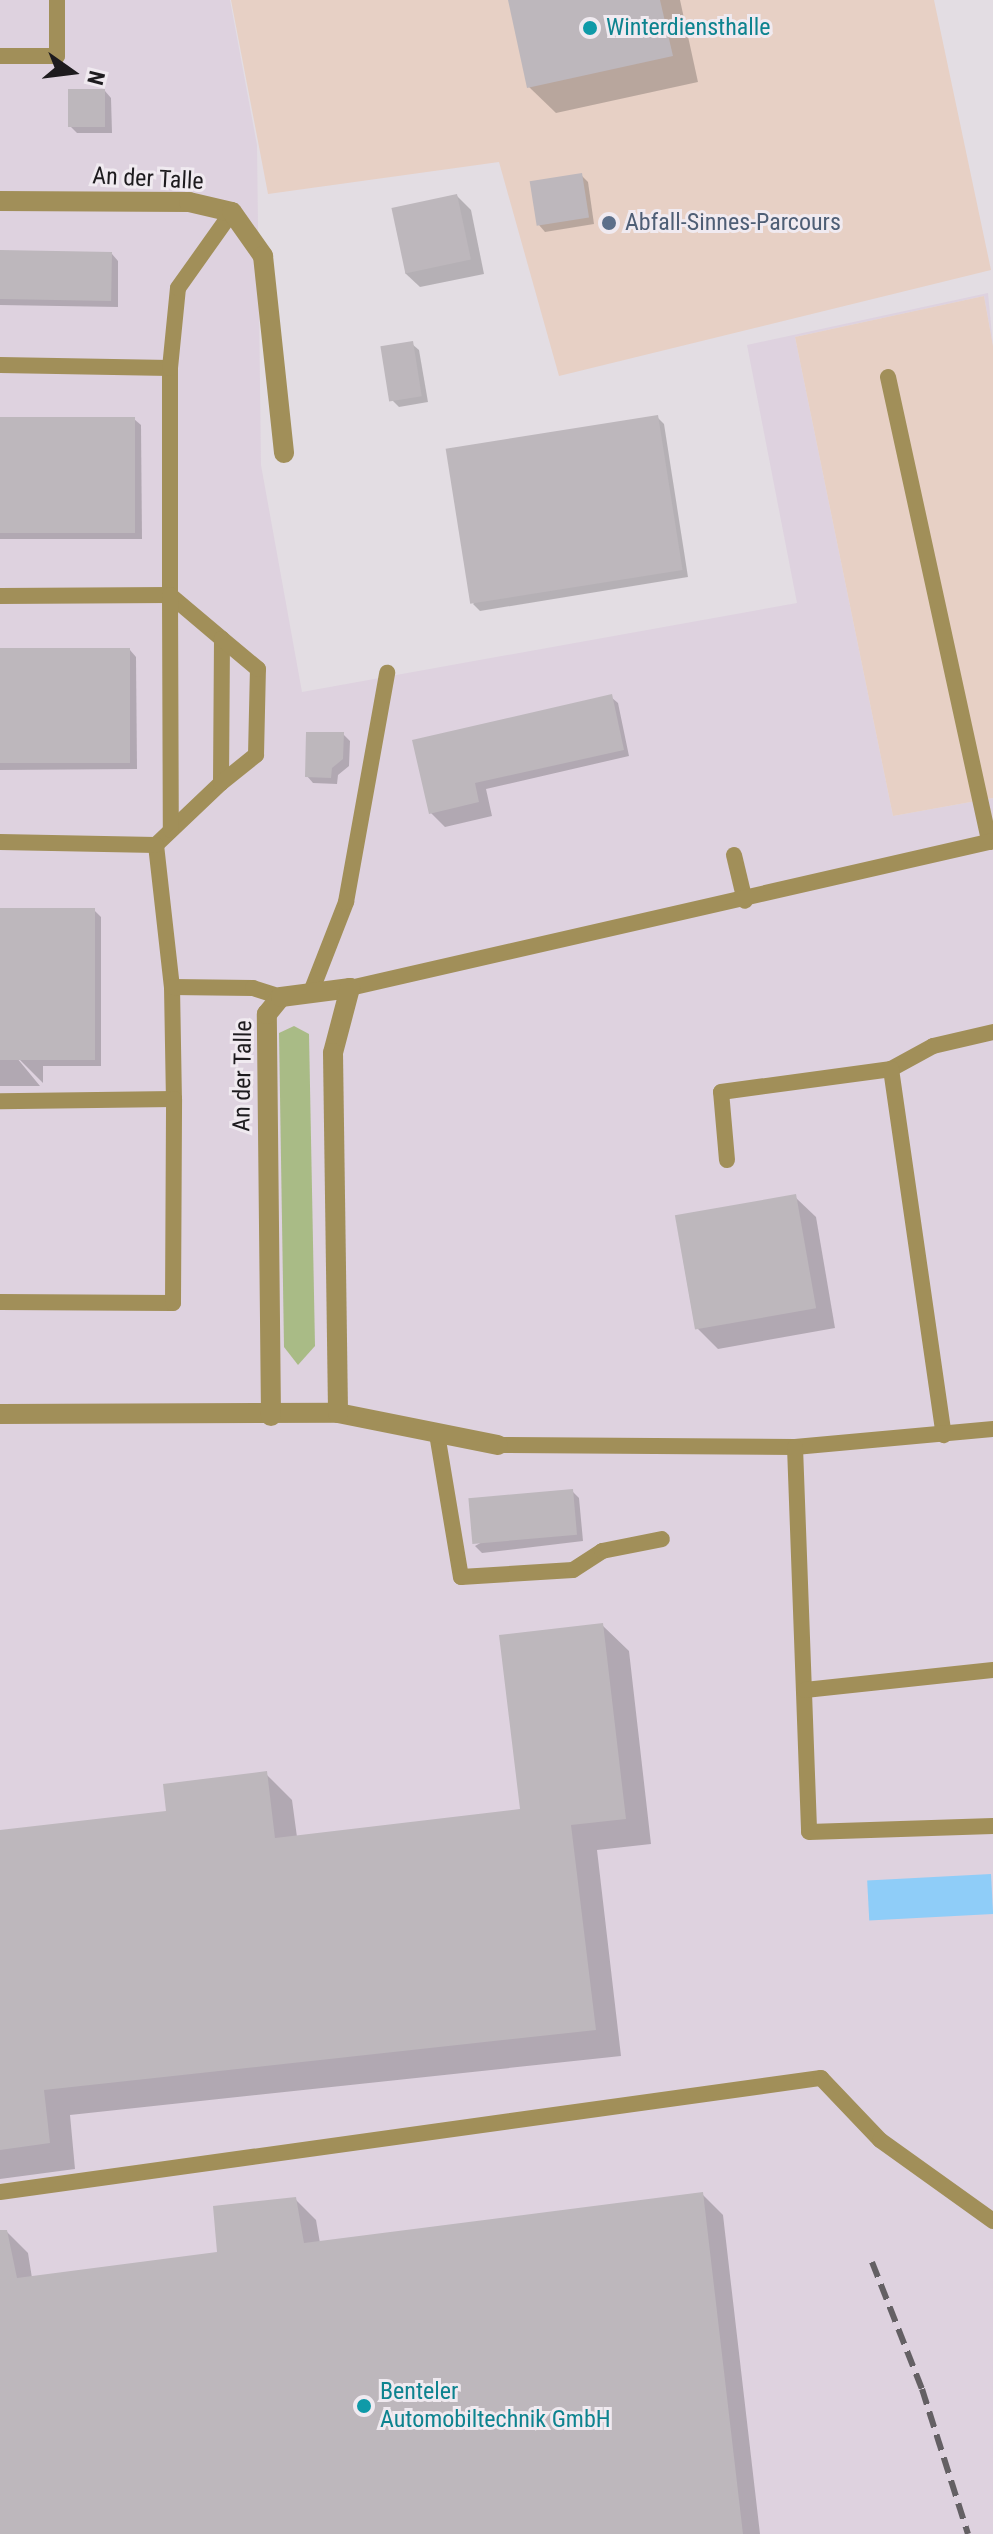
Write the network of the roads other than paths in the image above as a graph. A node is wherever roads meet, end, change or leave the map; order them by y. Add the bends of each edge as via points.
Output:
1 (57, 0) edge
2 (0, 56) edge
3 (0, 201) edge
4 (232, 212) junction
5 (0, 365) edge
6 (170, 368) junction
7 (888, 377) dead end
8 (284, 453) dead end
9 (170, 595) junction
10 (0, 596) edge
11 (222, 639) junction
12 (387, 673) dead end
13 (221, 783) junction
14 (171, 830) junction
15 (0, 842) edge
16 (991, 842) edge
17 (156, 845) junction
18 (734, 855) dead end
19 (745, 901) junction
20 (172, 987) junction
21 (350, 988) junction
22 (311, 992) junction
23 (281, 997) junction
24 (993, 1032) edge
25 (891, 1069) junction
26 (174, 1099) junction
27 (0, 1101) edge
28 (727, 1160) dead end
29 (0, 1302) edge
30 (338, 1413) junction
31 (0, 1414) edge
32 (271, 1416) junction
33 (993, 1429) edge
34 (437, 1434) junction
35 (944, 1435) junction
36 (498, 1445) joint
37 (795, 1447) junction
38 (662, 1539) dead end
39 (993, 1670) edge
40 (805, 1690) junction
41 (993, 1826) edge
42 (0, 2192) edge
43 (993, 2221) edge

1 - 2 lane via 57,56
3 - 4 street, An der Talle via 189,202
4 - 6 lane via 178,288
4 - 8 street, An der Talle via 263,256
5 - 6 lane
6 - 9 lane
7 - 16 lane
9 - 10 lane
9 - 11 lane
9 - 14 lane
11 - 13 lane
11 - 13 lane via 258,669 256,755
12 - 22 lane via 346,902
13 - 14 lane
14 - 17 lane
15 - 17 lane
16 - 19 lane
17 - 20 lane
18 - 19 lane
19 - 21 lane
20 - 23 lane via 253,988
20 - 26 lane
21 - 22 street, An der Talle
21 - 30 street via 333,1053
22 - 23 street, An der Talle
23 - 32 street, An der Talle via 267,1014
24 - 25 lane via 933,1046
25 - 28 lane via 721,1092
25 - 35 lane
26 - 27 lane
26 - 29 lane via 173,1303
30 - 32 street
30 - 34 street
31 - 32 street
33 - 35 lane
34 - 36 street
34 - 38 lane via 461,1577 573,1570 602,1551
35 - 37 lane
36 - 37 lane
37 - 40 lane
39 - 40 lane
40 - 41 lane via 809,1832
42 - 43 lane via 821,2078 880,2140

